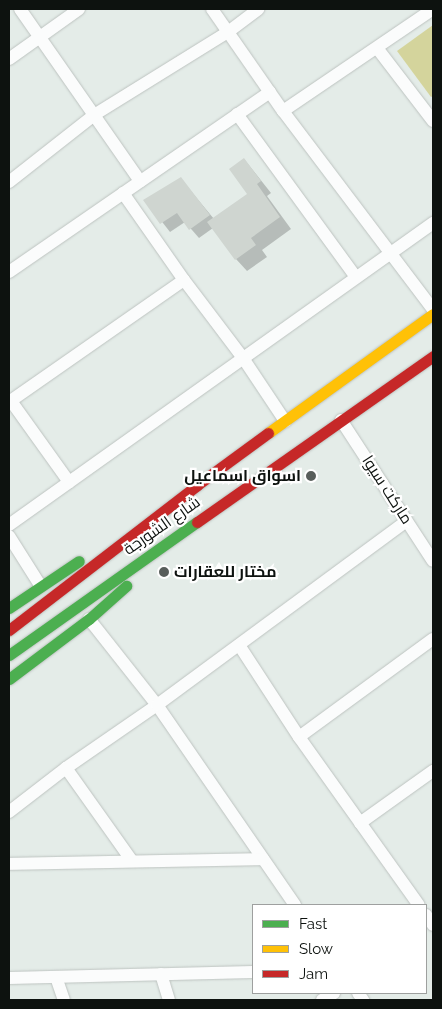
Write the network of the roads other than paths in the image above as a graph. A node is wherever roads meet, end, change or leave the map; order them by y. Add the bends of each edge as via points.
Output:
1 (20, 9) edge
2 (79, 9) edge
3 (212, 9) edge
4 (258, 9) edge
5 (433, 9) edge
6 (228, 32) junction
7 (40, 38) junction
8 (378, 48) junction
9 (9, 59) edge
10 (270, 92) junction
11 (283, 111) junction
12 (237, 114) junction
13 (431, 114) edge
14 (94, 115) junction
15 (140, 181) junction
16 (9, 182) edge
17 (123, 193) junction
18 (433, 222) edge
19 (392, 252) junction
20 (9, 272) edge
21 (356, 277) junction
22 (184, 280) junction
23 (433, 309) edge
24 (433, 314) edge
25 (433, 356) edge
26 (243, 358) junction
27 (10, 401) edge
28 (340, 420) junction
29 (285, 421) junction
30 (69, 482) junction
31 (197, 485) junction
32 (200, 519) junction
33 (407, 521) junction
34 (9, 525) edge
35 (9, 536) edge
36 (433, 561) edge
37 (40, 585) junction
38 (9, 608) edge
39 (89, 619) junction
40 (9, 630) edge
41 (433, 639) edge
42 (239, 646) junction
43 (9, 655) edge
44 (9, 679) edge
45 (157, 705) junction
46 (300, 737) junction
47 (66, 768) junction
48 (433, 771) edge
49 (9, 812) edge
50 (360, 824) junction
51 (263, 859) junction
52 (132, 861) junction
53 (9, 864) edge
54 (294, 904) edge
55 (418, 904) edge
56 (252, 972) edge
57 (161, 974) junction
58 (56, 977) junction
59 (9, 978) edge
60 (64, 1000) edge
61 (169, 1000) edge

1 - 7 street
2 - 7 street
3 - 6 street
4 - 6 street
5 - 8 street
6 - 10 street
6 - 14 street
7 - 9 street
7 - 14 street
8 - 11 street
8 - 13 street
10 - 11 street
10 - 12 street
11 - 19 street
12 - 15 street
12 - 21 street
14 - 15 street
14 - 16 street
15 - 17 street
17 - 20 street
17 - 22 street
18 - 19 street
19 - 21 street
19 - 23 street
21 - 26 street
22 - 26 street
22 - 27 street
24 - 29 main road via 336,389
25 - 28 main road, شارع الشورجة via 350,408
26 - 29 street
26 - 30 street
27 - 30 street
28 - 32 main road, شارع الشورجة
28 - 33 street, مارکت سیوا
29 - 31 main road
30 - 34 street
31 - 37 main road
31 - 40 main road
32 - 39 main road
32 - 43 main road, شارع الشورجة
33 - 36 street, مارکت سیوا
33 - 42 street
35 - 37 street
37 - 38 main road
39 - 44 main road
39 - 45 street
41 - 46 street
42 - 45 street
42 - 46 street
45 - 47 street
45 - 51 street
46 - 50 street
47 - 49 street
47 - 52 street
48 - 50 street
50 - 55 street
51 - 52 street
51 - 54 street
52 - 53 street
56 - 57 street
57 - 58 street
57 - 61 street
58 - 59 street
58 - 60 street

